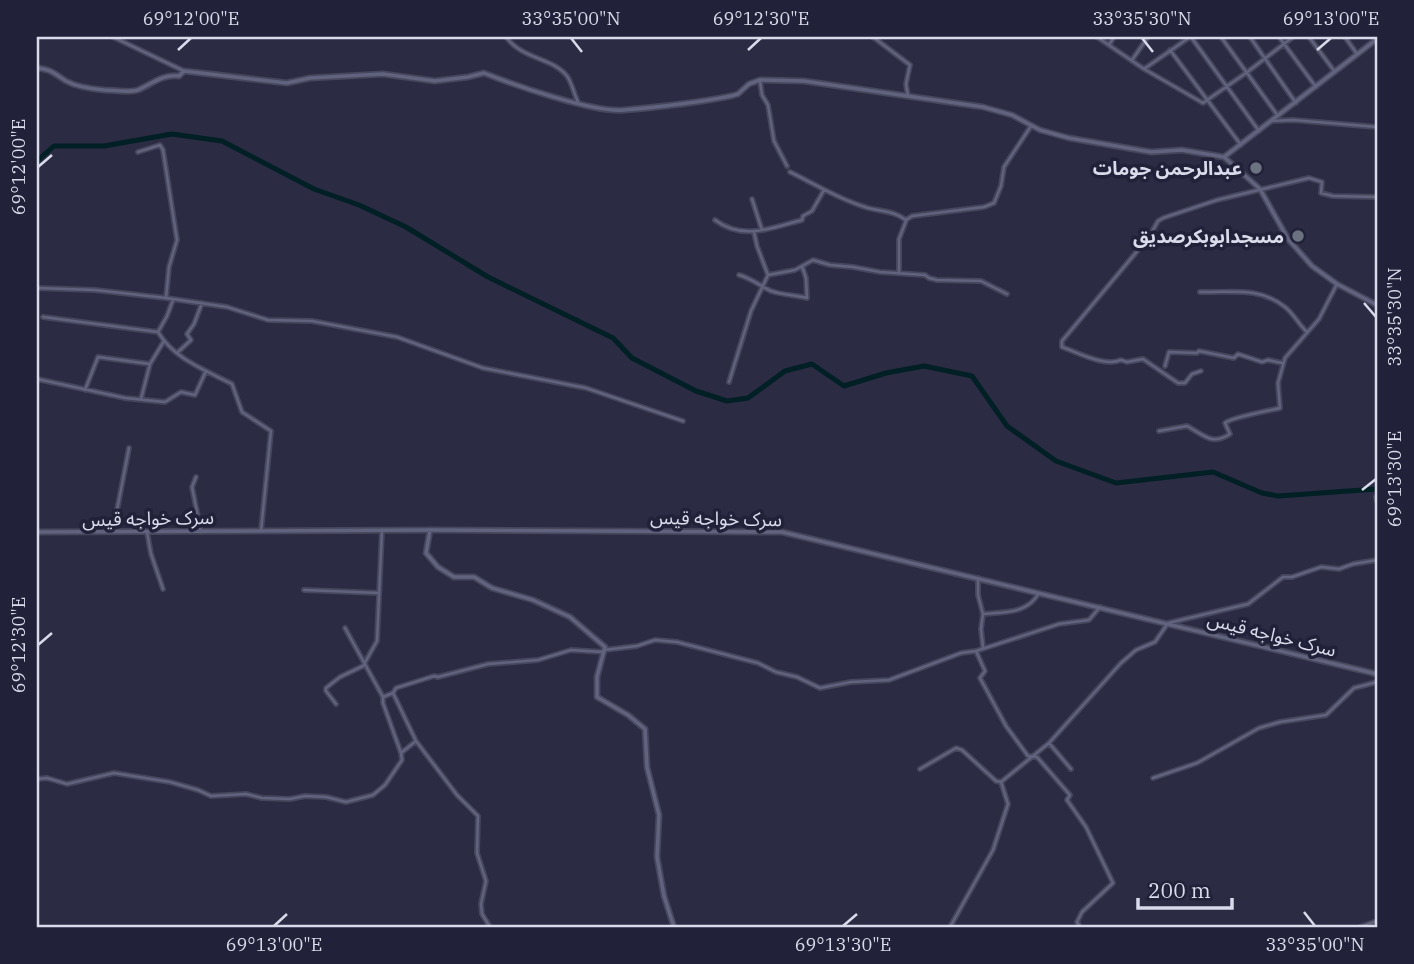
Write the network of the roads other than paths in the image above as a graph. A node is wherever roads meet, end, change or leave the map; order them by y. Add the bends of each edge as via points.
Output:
1 (113, 37) edge
2 (506, 37) edge
3 (873, 37) edge
4 (1097, 37) edge
5 (1114, 37) edge
6 (1148, 37) edge
7 (1190, 37) edge
8 (1221, 37) edge
9 (1250, 37) edge
10 (1279, 37) edge
11 (1293, 37) edge
12 (1309, 37) edge
13 (1345, 37) edge
14 (1377, 39) edge
15 (1285, 44) junction
16 (1108, 45) junction
17 (1170, 50) junction
18 (1357, 54) junction
19 (1266, 58) junction
20 (1131, 61) junction
21 (37, 68) edge
22 (1144, 69) junction
23 (1335, 72) junction
24 (182, 73) junction
25 (1246, 73) junction
26 (760, 80) junction
27 (1227, 87) junction
28 (1316, 87) junction
29 (908, 96) junction
30 (1208, 100) junction
31 (578, 102) junction
32 (1296, 103) junction
33 (1278, 116) junction
34 (1271, 121) junction
35 (1031, 126) junction
36 (1377, 127) edge
37 (1259, 131) junction
38 (1241, 145) junction
39 (138, 152) dead end
40 (1224, 157) junction
41 (787, 166) dead end
42 (790, 172) dead end
43 (1260, 189) junction
44 (824, 190) junction
45 (1377, 197) edge
46 (752, 199) dead end
47 (716, 220) dead end
48 (906, 220) junction
49 (762, 230) junction
50 (754, 232) junction
51 (802, 266) junction
52 (899, 272) junction
53 (739, 275) dead end
54 (768, 275) junction
55 (1337, 284) junction
56 (764, 285) junction
57 (37, 288) edge
58 (1200, 292) dead end
59 (1007, 293) dead end
60 (166, 298) junction
61 (173, 299) junction
62 (202, 303) junction
63 (1377, 305) edge
64 (43, 317) dead end
65 (159, 332) junction
66 (1307, 332) junction
67 (164, 341) junction
68 (177, 353) junction
69 (150, 364) junction
70 (1283, 364) junction
71 (1165, 366) dead end
72 (206, 370) junction
73 (1201, 371) dead end
74 (37, 379) edge
75 (729, 382) dead end
76 (85, 390) junction
77 (141, 399) junction
78 (683, 421) dead end
79 (1159, 431) dead end
80 (129, 448) dead end
81 (196, 477) dead end
82 (382, 530) junction
83 (430, 530) junction
84 (261, 531) junction
85 (37, 532) edge
86 (201, 532) junction
87 (113, 533) junction
88 (148, 533) junction
89 (1377, 560) edge
90 (978, 578) junction
91 (163, 589) dead end
92 (304, 590) dead end
93 (379, 593) junction
94 (1039, 593) junction
95 (1100, 607) junction
96 (983, 614) junction
97 (1168, 623) junction
98 (345, 628) dead end
99 (983, 647) junction
100 (604, 651) junction
101 (976, 651) junction
102 (365, 662) junction
103 (1377, 674) edge
104 (1377, 682) edge
105 (393, 693) junction
106 (383, 697) junction
107 (335, 704) dead end
108 (416, 741) junction
109 (1049, 743) junction
110 (401, 753) junction
111 (1033, 756) junction
112 (920, 769) dead end
113 (1071, 769) dead end
114 (1153, 778) dead end
115 (37, 779) edge
116 (1001, 782) junction
117 (1377, 921) edge
118 (490, 927) edge
119 (674, 927) edge
120 (950, 927) edge
121 (1080, 927) edge
122 (1360, 927) edge

1 - 24 street
2 - 31 street via 529,57 561,71
3 - 29 street via 910,65
4 - 16 street
5 - 16 street
6 - 20 street
7 - 17 street
7 - 27 street
8 - 25 street
9 - 19 street
10 - 15 street
11 - 15 street
12 - 23 street
13 - 18 street
14 - 18 street
15 - 19 street
15 - 28 street
16 - 20 street
17 - 22 street
17 - 30 street
18 - 23 street
19 - 25 street
19 - 32 street
20 - 22 street
21 - 24 street via 52,70 79,86 105,90 137,90
22 - 30 street via 1203,103
23 - 28 street
24 - 31 street via 287,83 383,74 435,81 484,73
25 - 27 street
25 - 33 street
26 - 29 street via 804,81
26 - 31 street via 731,96 664,107 624,110
26 - 41 street via 771,132
27 - 30 street
27 - 37 street
28 - 32 street
29 - 35 street via 983,107
30 - 38 street
32 - 33 street
33 - 34 street
34 - 36 street
34 - 37 street
35 - 40 street via 1069,138 1151,152 1182,150
35 - 48 street via 1004,167 997,197 990,206
37 - 38 street
38 - 40 street
39 - 60 street via 160,145 163,150 177,240
40 - 43 street
42 - 44 street
43 - 45 street via 1309,178 1322,182 1321,193
43 - 55 street via 1287,239
43 - 73 street via 1158,221 1062,341 1062,347 1093,359 1114,363 1143,359 1178,383
44 - 48 street
44 - 49 street via 802,220
46 - 49 street
47 - 50 street via 732,231
48 - 52 street
49 - 50 street
50 - 54 street
51 - 52 street via 813,260
51 - 54 street
51 - 56 street via 807,298
52 - 59 street via 937,280 981,281
53 - 56 street
54 - 56 street
55 - 63 street
55 - 66 street
56 - 75 street
57 - 60 street
58 - 66 street via 1267,295 1287,308
60 - 61 street
61 - 62 street
61 - 65 street
62 - 68 street via 187,334 191,340
62 - 78 street via 268,320 312,321 397,337 483,368 586,388
64 - 65 street
65 - 67 street
66 - 70 street
67 - 68 street
67 - 69 street
68 - 72 street
69 - 76 street via 98,357
69 - 77 street
70 - 71 street via 1199,351 1169,352
70 - 79 street via 1278,383 1280,408 1230,419 1225,423 1228,437 1209,440 1187,426
72 - 77 street via 195,395 181,392 165,402
72 - 84 street via 232,384 242,412 271,431
74 - 76 street
76 - 77 street
80 - 87 street
81 - 86 street via 192,487
82 - 83 street, سرک خواجه قیس
82 - 84 street, سرک خواجه قیس
82 - 93 street
83 - 90 street, سرک خواجه قیس via 782,532
83 - 100 street via 426,553 438,567 454,577 474,577 570,618 605,647
84 - 86 street, سرک خواجه قیس
85 - 87 street, سرک خواجه قیس
86 - 88 street, سرک خواجه قیس
87 - 88 street, سرک خواجه قیس
88 - 91 street
89 - 97 street via 1283,577 1248,604
90 - 94 street, سرک خواجه قیس
90 - 96 street
92 - 93 street
93 - 102 street via 377,641
94 - 95 street, سرک خواجه قیس
94 - 96 street via 1021,610
95 - 97 street, سرک خواجه قیس
95 - 99 street via 1089,620 1059,624
96 - 99 street
97 - 103 street, سرک خواجه قیس
97 - 109 street via 1155,642 1121,663
98 - 102 street
99 - 101 street
100 - 101 street via 655,640 677,642 758,663 820,688 889,680
100 - 105 street via 571,650 538,660 488,664 434,676
100 - 119 street via 597,698 645,729 647,767 659,815 657,857
101 - 111 street via 985,671 980,678 997,711 1016,742
102 - 106 street
102 - 107 street via 326,688
104 - 114 street via 1354,688 1326,715 1259,728 1197,763
105 - 106 street
105 - 108 street
106 - 110 street
108 - 110 street
108 - 118 street via 478,816 477,853 486,881 482,914
109 - 111 street
109 - 113 street
110 - 115 street via 402,760 386,785 373,796 346,802 305,796 211,796 170,782 114,773 67,784
111 - 116 street
111 - 121 street via 1070,795 1067,800 1086,827 1113,883 1082,912 1077,922
112 - 116 street via 956,748
116 - 120 street via 1009,804 993,850
117 - 122 street

